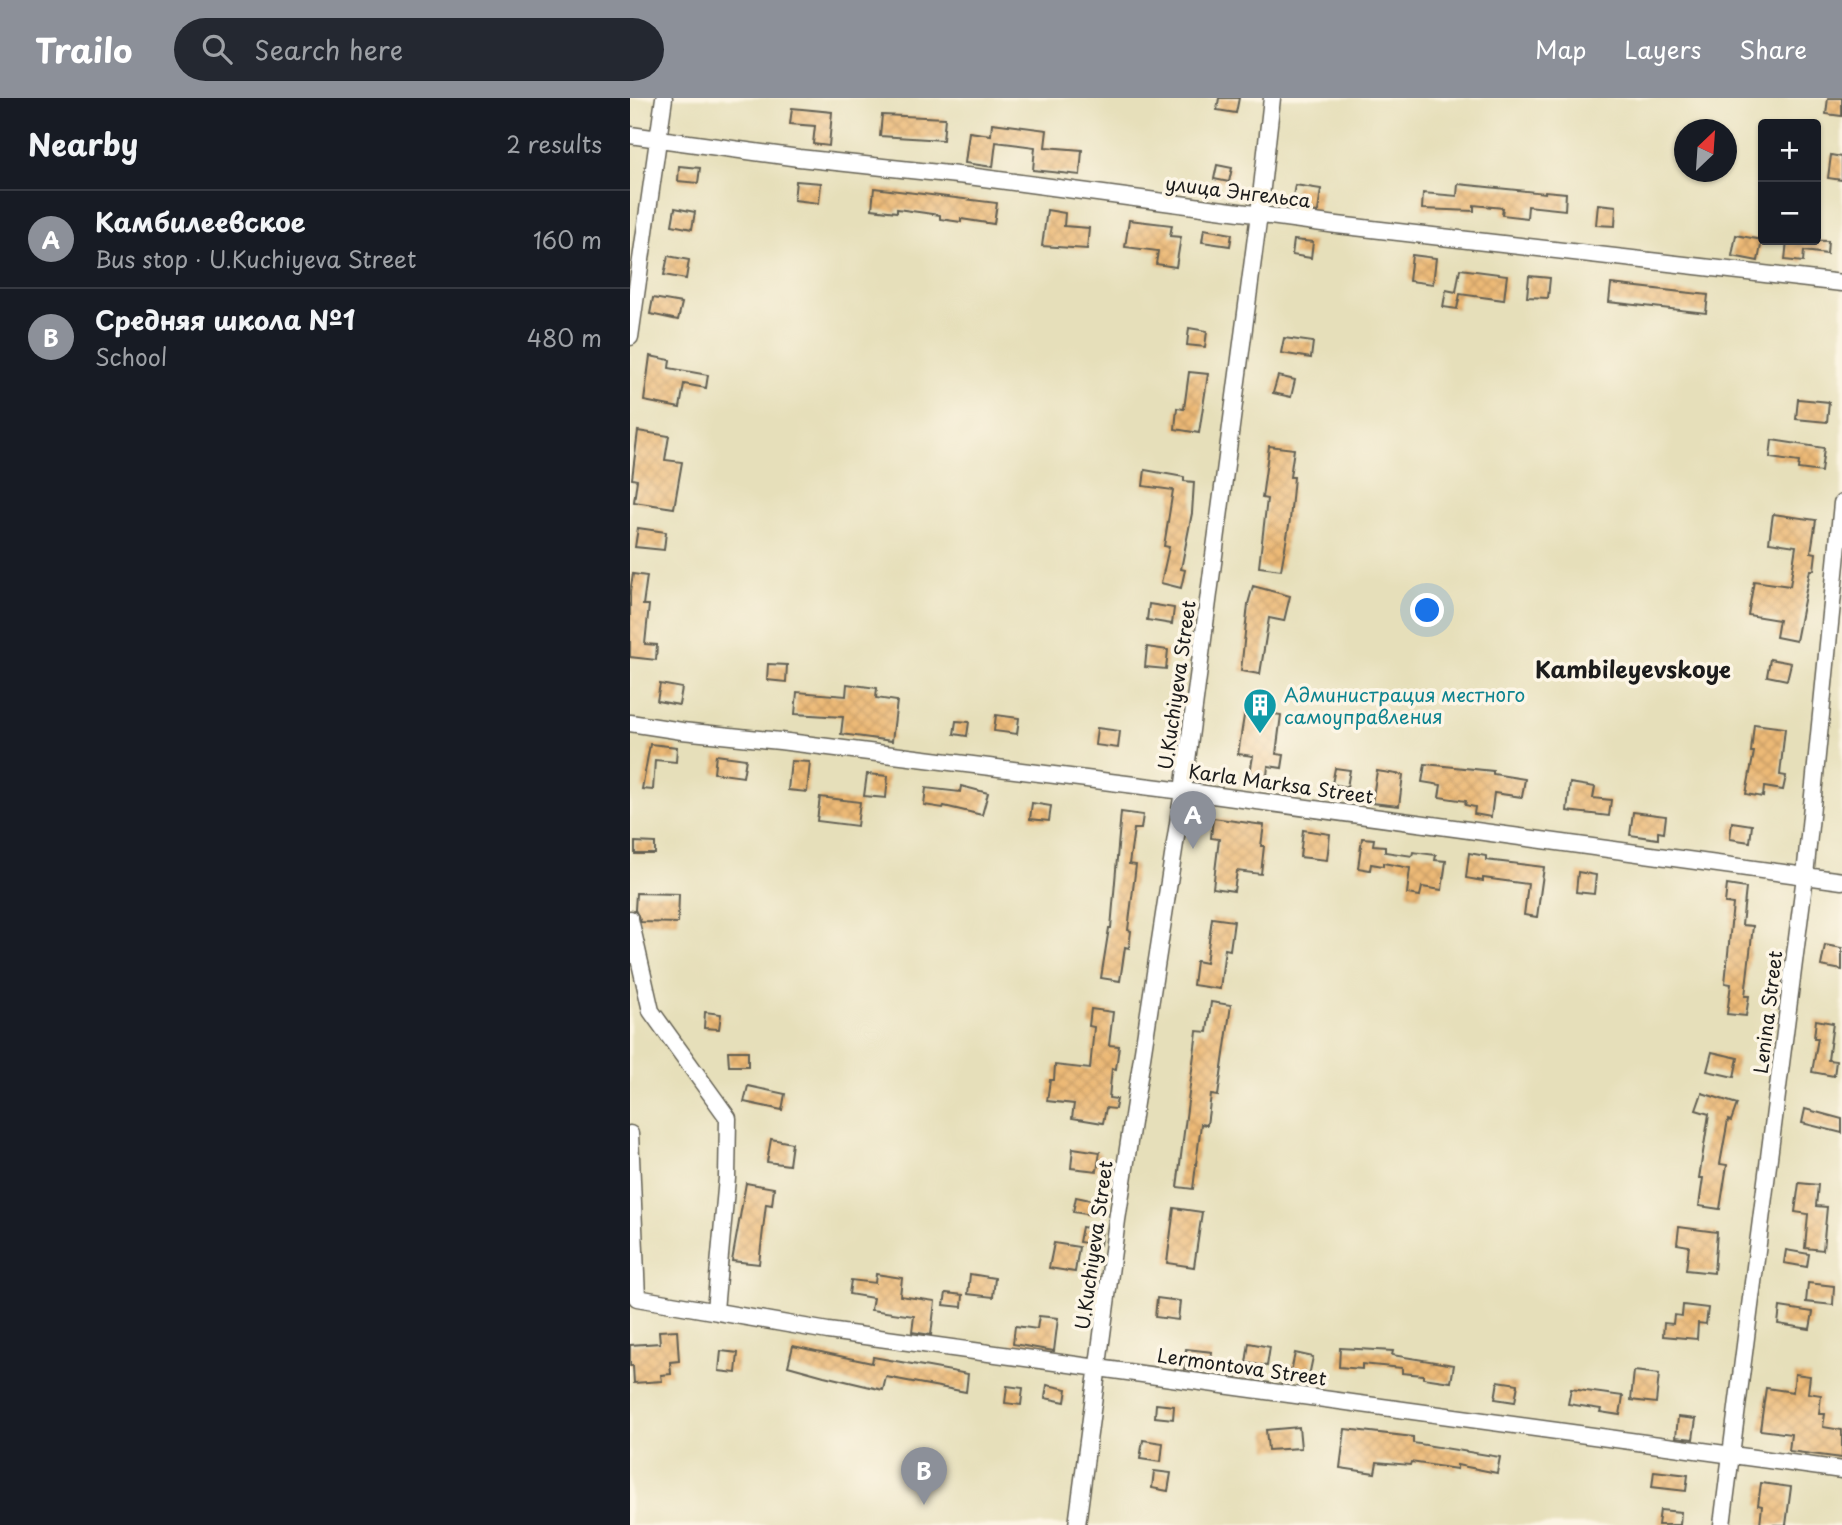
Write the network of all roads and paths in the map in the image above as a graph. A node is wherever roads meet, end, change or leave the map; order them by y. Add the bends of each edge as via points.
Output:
1 (664, 98) edge
2 (1272, 98) edge
3 (630, 135) edge
4 (657, 138) junction
5 (1259, 214) junction
6 (1842, 283) edge
7 (630, 337) edge
8 (1842, 503) edge
9 (630, 723) edge
10 (1183, 791) junction
11 (1805, 876) junction
12 (1842, 881) edge
13 (630, 919) edge
14 (630, 1134) edge
15 (715, 1310) junction
16 (1096, 1367) junction
17 (1731, 1455) junction
18 (1842, 1470) edge
19 (1077, 1525) edge
20 (1722, 1525) edge

1 - 4 street
2 - 5 street, U.Kuchiyeva Street
3 - 4 street, улица Энгельса
4 - 5 street, улица Энгельса
4 - 7 street
5 - 6 street, улица Энгельса
5 - 10 street, U.Kuchiyeva Street
8 - 11 street, Lenina Street
9 - 10 street, Karla Marksa Street
10 - 11 street, Karla Marksa Street
10 - 16 street, U.Kuchiyeva Street
11 - 12 street, Karla Marksa Street
11 - 17 street, Lenina Street
13 - 15 street via 651,1011 728,1118
14 - 15 street, Lermontova Street via 637,1298
15 - 16 street, Lermontova Street via 828,1331
16 - 17 street, Lermontova Street
16 - 19 street, U.Kuchiyeva Street
17 - 18 street, Lermontova Street
17 - 20 street, Lenina Street

